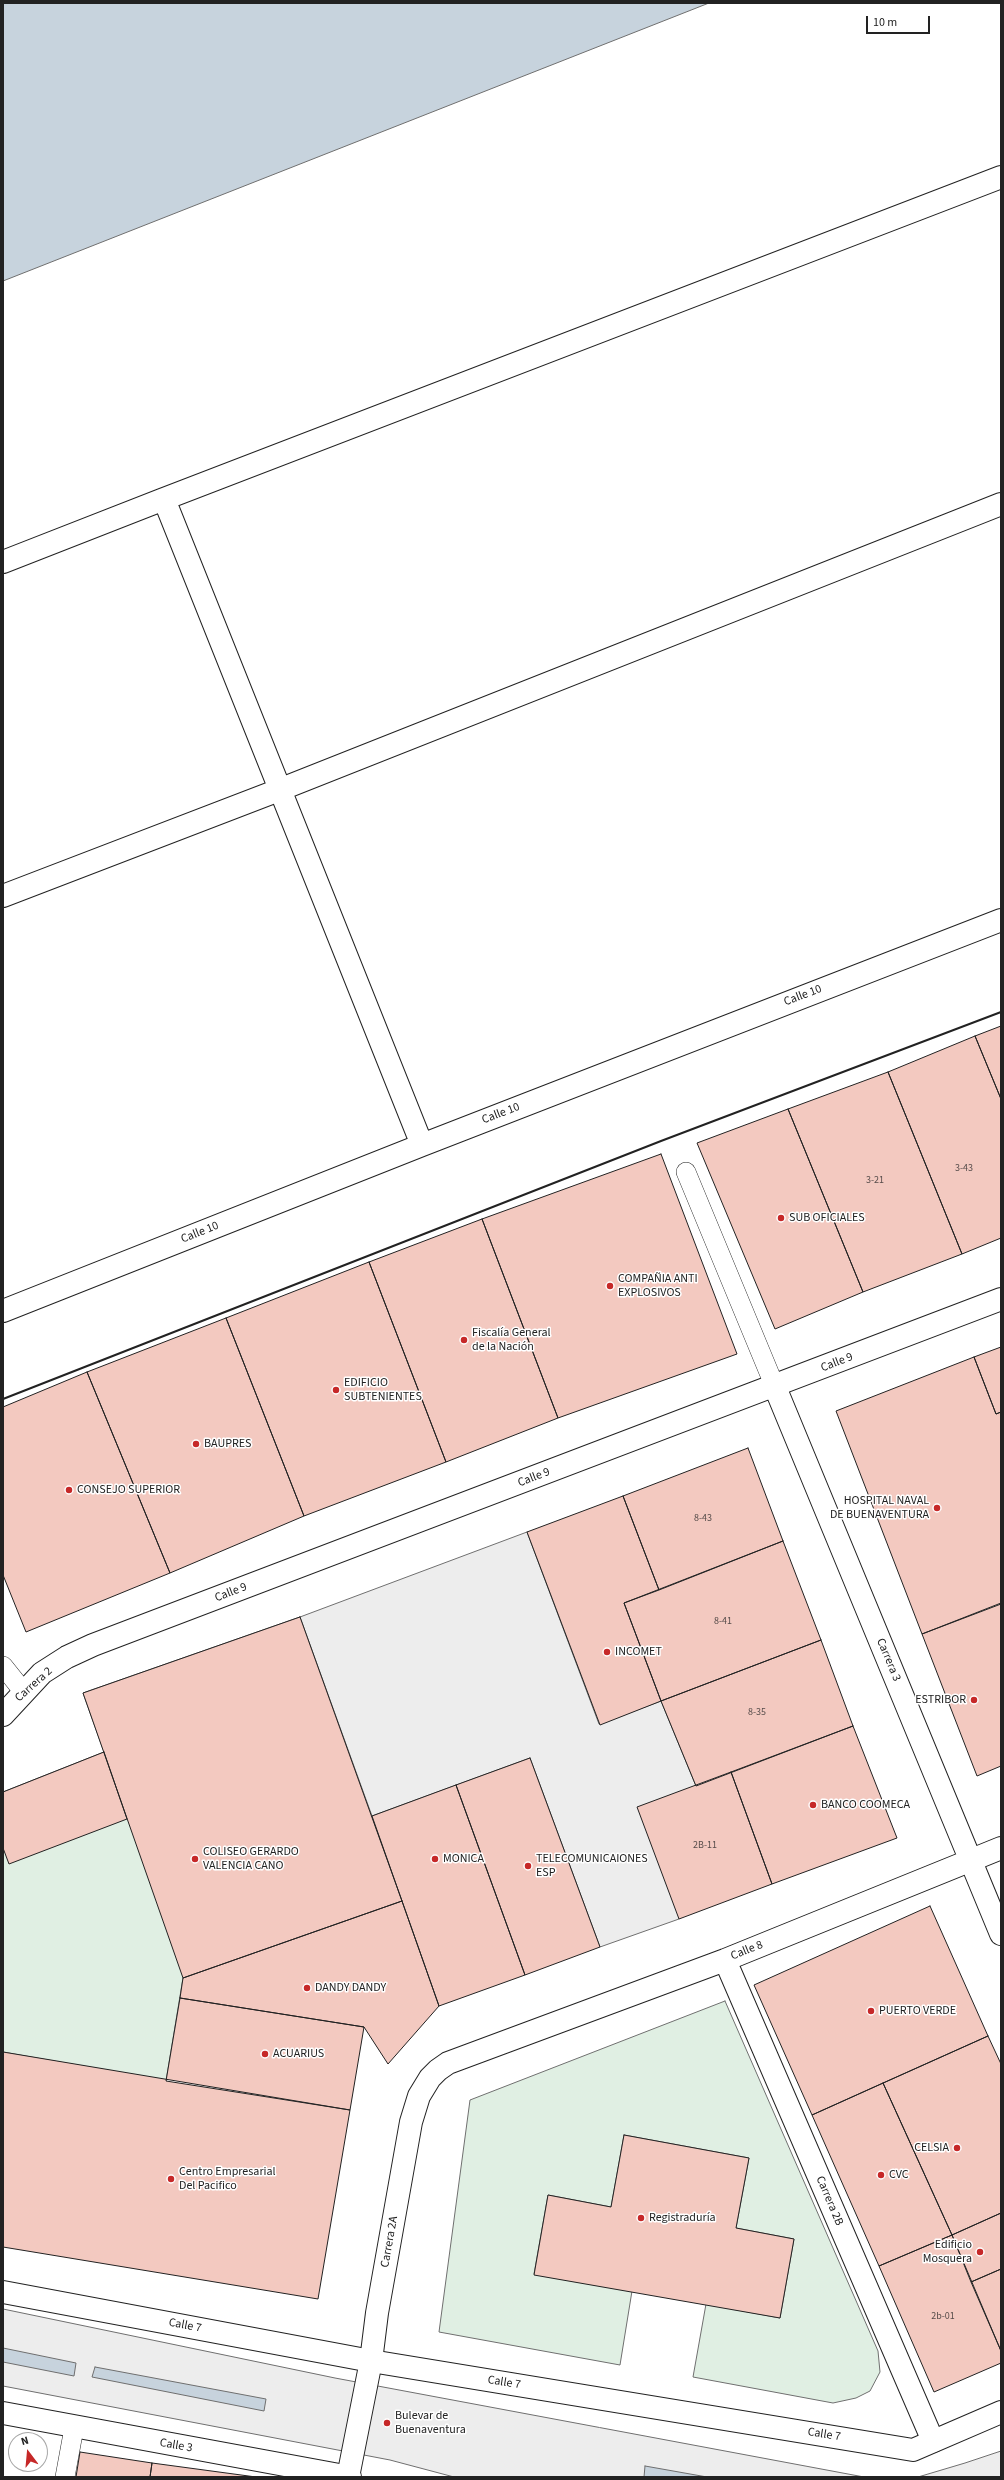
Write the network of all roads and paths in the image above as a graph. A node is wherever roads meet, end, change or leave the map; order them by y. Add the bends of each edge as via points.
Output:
1 (1001, 177) edge
2 (164, 499) junction
3 (1001, 504) edge
4 (3, 562) edge
5 (279, 790) junction
6 (3, 896) edge
7 (1001, 920) edge
8 (422, 1145) junction
9 (686, 1172) dead end
10 (1001, 1299) edge
11 (3, 1311) edge
12 (775, 1387) junction
13 (67, 1657) joint
14 (3, 1666) edge
15 (23, 1691) junction
16 (3, 1715) edge
17 (1001, 1848) edge
18 (971, 1860) junction
19 (1001, 1934) edge
20 (725, 1960) junction
21 (490, 2047) joint
22 (3, 2292) edge
23 (371, 2361) junction
24 (1001, 2412) edge
25 (3, 2413) edge
26 (74, 2428) junction
27 (933, 2441) junction
28 (65, 2477) edge
29 (349, 2477) edge

1 - 2 main road
2 - 4 main road
2 - 5 main road
3 - 5 main road
5 - 6 main road
5 - 8 main road
7 - 8 main road, Calle 10
8 - 11 main road, Calle 10
9 - 12 lane
10 - 12 main road, Calle 9
12 - 13 main road, Calle 9
12 - 18 main road, Carrera 3
13 - 15 main road, Carrera 2 via 42,1673
14 - 15 lane
15 - 16 main road, Carrera 2
17 - 18 main road, Calle 8
18 - 19 main road, Carrera 3
18 - 20 main road, Calle 8
20 - 21 main road, Calle 8
20 - 27 main road, Carrera 2B
21 - 23 main road, Carrera 2A via 448,2063 430,2078 419,2096 408,2138
22 - 23 main road, Calle 7
23 - 27 main road, Calle 7 via 913,2450
23 - 29 main road, Carrera 2A
24 - 27 main road, Calle 7
25 - 26 main road, Calle 3
26 - 28 lane
26 - 29 main road, Calle 3

